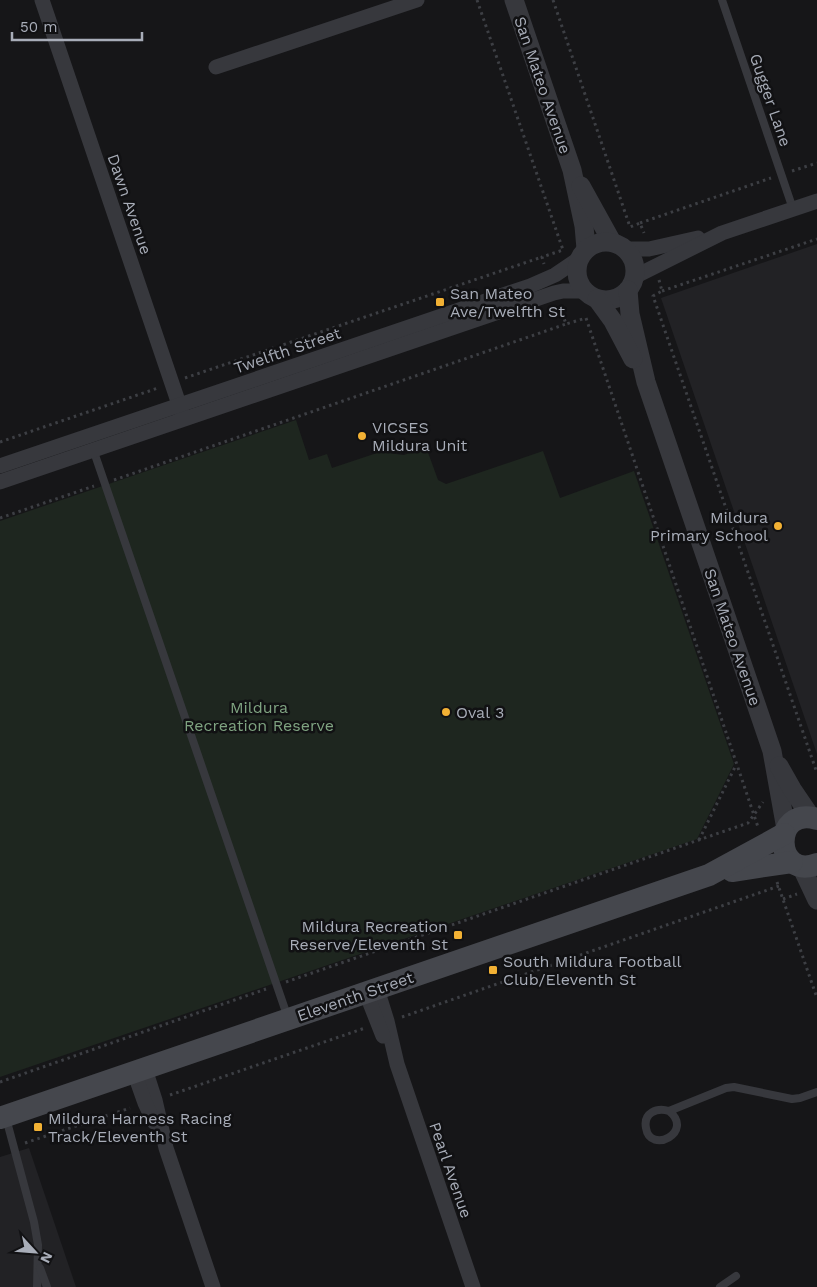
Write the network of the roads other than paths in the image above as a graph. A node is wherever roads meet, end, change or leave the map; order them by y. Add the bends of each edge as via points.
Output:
1 (42, 0) edge
2 (417, 0) edge
3 (514, 0) edge
4 (722, 0) edge
5 (216, 67) dead end
6 (572, 170) junction
7 (817, 201) edge
8 (793, 209) junction
9 (722, 234) junction
10 (618, 246) junction
11 (583, 254) junction
12 (631, 284) junction
13 (591, 295) junction
14 (646, 382) junction
15 (182, 412) junction
16 (93, 450) junction
17 (0, 466) edge
18 (0, 482) edge
19 (772, 751) junction
20 (814, 818) edge
21 (785, 832) junction
22 (766, 856) junction
23 (804, 864) edge
24 (817, 900) edge
25 (371, 991) junction
26 (288, 1019) junction
27 (140, 1070) junction
28 (817, 1092) edge
29 (669, 1111) junction
30 (3, 1117) edge
31 (38, 1263) junction
32 (736, 1276) dead end
33 (38, 1287) edge
34 (47, 1287) edge
35 (214, 1287) edge
36 (473, 1287) edge
37 (720, 1287) edge

1 - 15 street, Dawn Avenue
2 - 5 street
3 - 6 street, San Mateo Avenue
4 - 8 lane, Gugger Lane
6 - 10 street, San Mateo Avenue
6 - 11 street, San Mateo Avenue via 584,226
7 - 8 street
8 - 9 street
9 - 10 street via 649,249
9 - 12 street via 654,266
10 - 11 street via 602,242 594,244
10 - 12 street via 634,262
11 - 13 street via 577,275 580,284
11 - 15 street, Twelfth Street via 549,278 530,286
12 - 13 street via 622,296 614,299
12 - 14 street, San Mateo Avenue via 630,314
13 - 14 street, San Mateo Avenue via 613,321
13 - 15 street, Twelfth Street via 554,293
14 - 19 street, San Mateo Avenue
15 - 16 street, Twelfth Street
15 - 17 street, Twelfth Street
16 - 18 street, Twelfth Street
16 - 26 lane
19 - 20 street, San Mateo Avenue via 792,789
19 - 21 street, San Mateo Avenue
20 - 21 main road, Eleventh Street via 797,819
21 - 22 main road, Eleventh Street
21 - 23 main road via 784,849
22 - 23 main road, Eleventh Street
22 - 25 main road, Eleventh Street
23 - 24 street
25 - 26 main road, Eleventh Street
25 - 36 street, Pearl Avenue via 387,1021 397,1064
26 - 27 main road, Eleventh Street
27 - 30 main road, Eleventh Street
27 - 35 street via 155,1100 166,1148
28 - 29 lane via 792,1099 726,1088
29 - 29 lane via 677,1124 674,1134 660,1141 650,1137 646,1128 647,1118 654,1110
30 - 31 lane via 34,1222
31 - 33 lane
31 - 34 lane
32 - 37 lane

